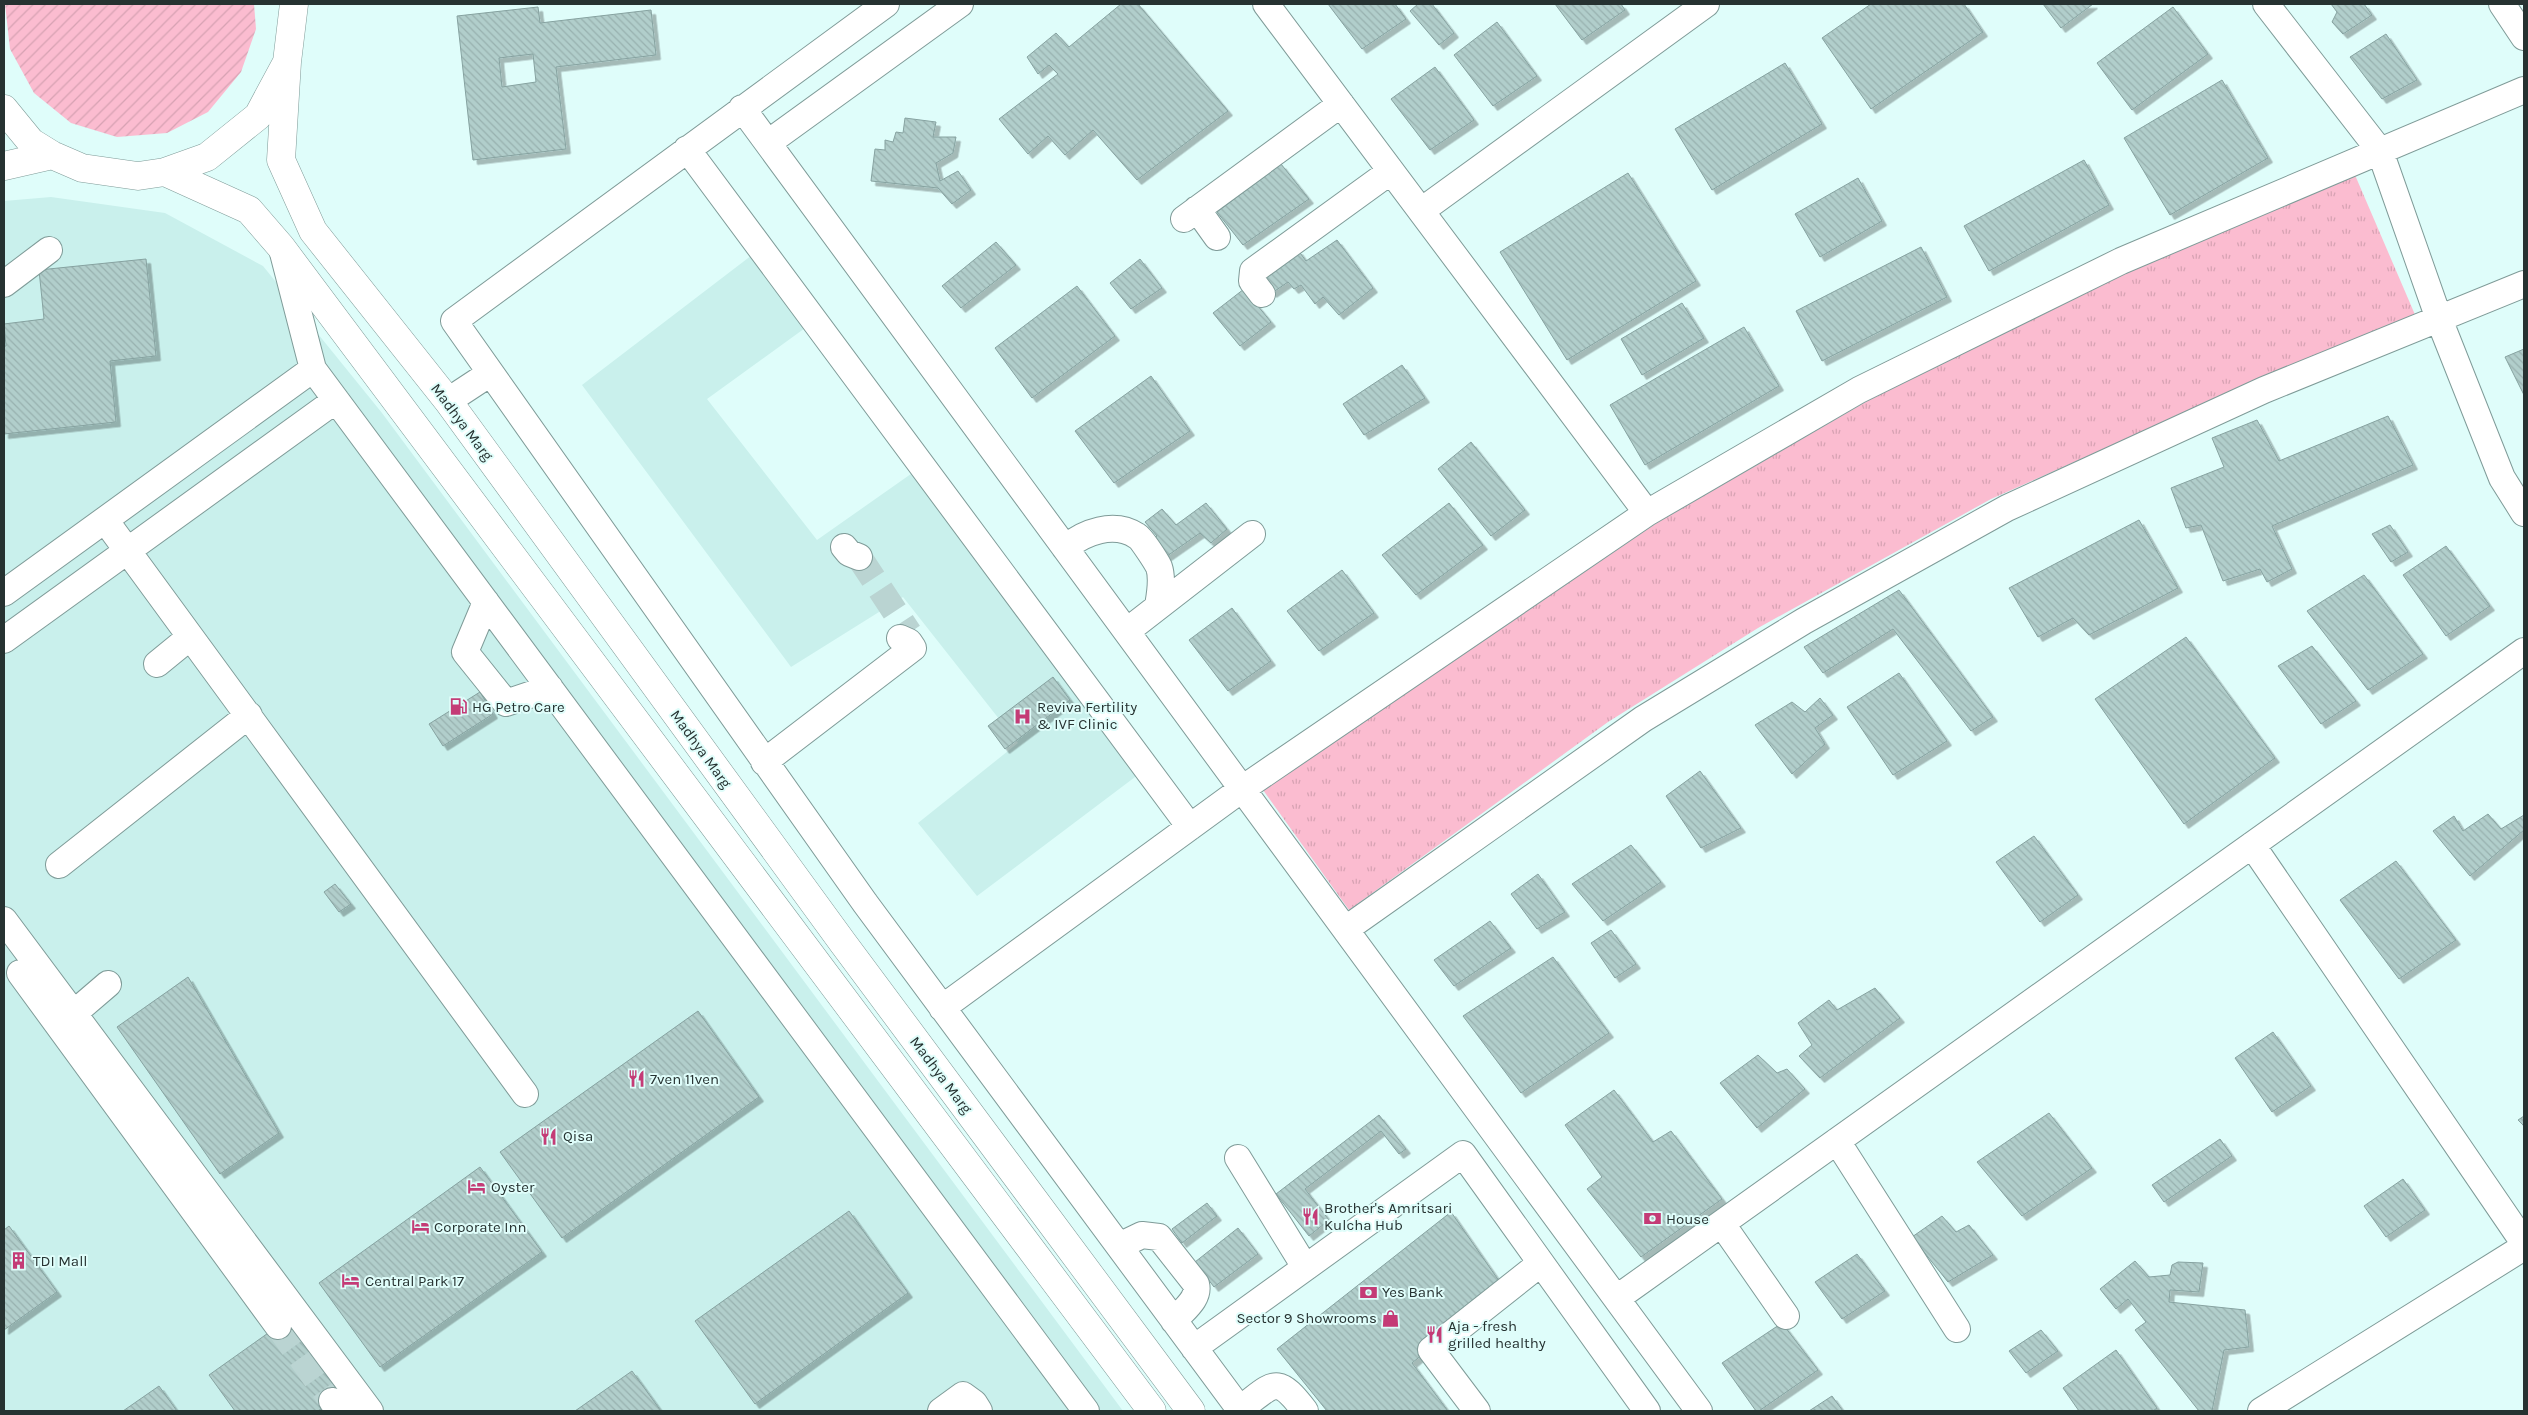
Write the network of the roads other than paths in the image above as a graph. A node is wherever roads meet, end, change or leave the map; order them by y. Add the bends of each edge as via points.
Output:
1 (294, 4) edge
2 (886, 4) edge
3 (960, 4) edge
4 (1266, 4) edge
5 (1706, 4) edge
6 (2266, 4) edge
7 (2502, 4) edge
8 (2524, 37) edge
9 (287, 62) junction
10 (2524, 90) edge
11 (1341, 104) junction
12 (742, 108) junction
13 (4, 109) edge
14 (768, 143) junction
15 (687, 149) junction
16 (2380, 151) junction
17 (52, 155) junction
18 (4, 166) edge
19 (1391, 171) junction
20 (165, 172) junction
21 (1421, 211) junction
22 (1217, 236) dead end
23 (281, 247) junction
24 (49, 250) dead end
25 (4, 284) edge
26 (2524, 284) edge
27 (1262, 294) dead end
28 (2439, 319) junction
29 (313, 369) junction
30 (489, 374) junction
31 (336, 400) junction
32 (448, 401) junction
33 (1647, 513) junction
34 (2524, 513) edge
35 (105, 520) junction
36 (1252, 534) dead end
37 (1065, 548) junction
38 (128, 551) junction
39 (4, 593) edge
40 (486, 602) junction
41 (1158, 606) junction
42 (1126, 631) junction
43 (190, 637) junction
44 (906, 638) tunnel mouth
45 (4, 640) edge
46 (2524, 651) edge
47 (157, 664) dead end
48 (550, 688) junction
49 (249, 715) junction
50 (764, 762) junction
51 (1242, 789) junction
52 (1190, 827) junction
53 (2252, 845) junction
54 (59, 865) dead end
55 (4, 920) edge
56 (1346, 929) junction
57 (4, 950) edge
58 (108, 984) dead end
59 (942, 1008) junction
60 (73, 1014) junction
61 (525, 1094) dead end
62 (1837, 1141) junction
63 (1238, 1158) dead end
64 (215, 1221) junction
65 (1722, 1224) junction
66 (2524, 1243) edge
67 (1119, 1246) junction
68 (2524, 1247) edge
69 (1541, 1263) junction
70 (1305, 1268) junction
71 (1617, 1298) junction
72 (1786, 1316) dead end
73 (1174, 1321) junction
74 (278, 1326) tunnel mouth
75 (1957, 1329) dead end
76 (1194, 1348) junction
77 (1240, 1410) edge
78 (1642, 1410) edge
79 (370, 1411) edge
80 (942, 1411) edge
81 (979, 1411) edge
82 (1086, 1411) edge
83 (1152, 1411) edge
84 (1191, 1411) edge
85 (1305, 1411) edge
86 (1477, 1411) edge
87 (1699, 1411) edge
88 (2261, 1411) edge

1 - 9 main road, Madhya Marg
2 - 12 street
3 - 14 street
4 - 11 street
5 - 21 street
6 - 16 street
7 - 8 street
9 - 20 main road via 258,116 207,157
9 - 32 main road, Madhya Marg via 281,160 313,231
10 - 16 street
11 - 19 street
11 - 22 street via 1191,214
12 - 14 street
12 - 15 street
13 - 17 main road via 31,142
14 - 37 street
15 - 30 street via 454,321
15 - 52 street
16 - 28 street
16 - 33 street via 2120,261 1867,385
17 - 18 main road
17 - 20 main road via 82,168 138,176
19 - 21 street
19 - 27 street via 1253,271 1252,281
20 - 23 main road via 249,210
21 - 33 street
23 - 29 street
23 - 83 main road
24 - 25 street
26 - 28 street
28 - 34 street via 2502,478
28 - 56 street via 2264,390 2006,508 1804,621 1643,719
29 - 31 street
29 - 35 street
30 - 32 street
30 - 50 street
31 - 38 street
31 - 40 street
32 - 84 main road, Madhya Marg via 849,951
33 - 51 street
35 - 38 street
35 - 39 street
36 - 41 street
37 - 41 street via 1083,534 1105,530 1123,530 1138,536 1159,568
37 - 42 street
38 - 43 street
38 - 45 street
40 - 48 street
40 - 48 street via 465,652 506,703
41 - 42 street
42 - 51 street
43 - 47 street
43 - 49 street
44 - 50 street via 914,648
46 - 53 street
48 - 82 street
49 - 54 street
49 - 61 street
50 - 59 street
51 - 52 street
51 - 56 street
52 - 59 street
53 - 62 street
53 - 66 street
55 - 60 street
56 - 71 street
57 - 64 street
58 - 60 street
59 - 67 street
60 - 64 street
62 - 65 street
62 - 75 street
63 - 70 street
64 - 74 street
64 - 79 street
65 - 71 street
65 - 72 street
67 - 73 street
67 - 73 street via 1142,1235 1159,1237 1196,1284 1198,1291 1195,1297
68 - 88 street
69 - 70 street via 1463,1154
69 - 78 street
69 - 86 street via 1431,1350
70 - 76 street
71 - 87 street
73 - 76 street
76 - 77 street
77 - 85 street via 1272,1386 1282,1386 1290,1391
80 - 81 street via 963,1395

